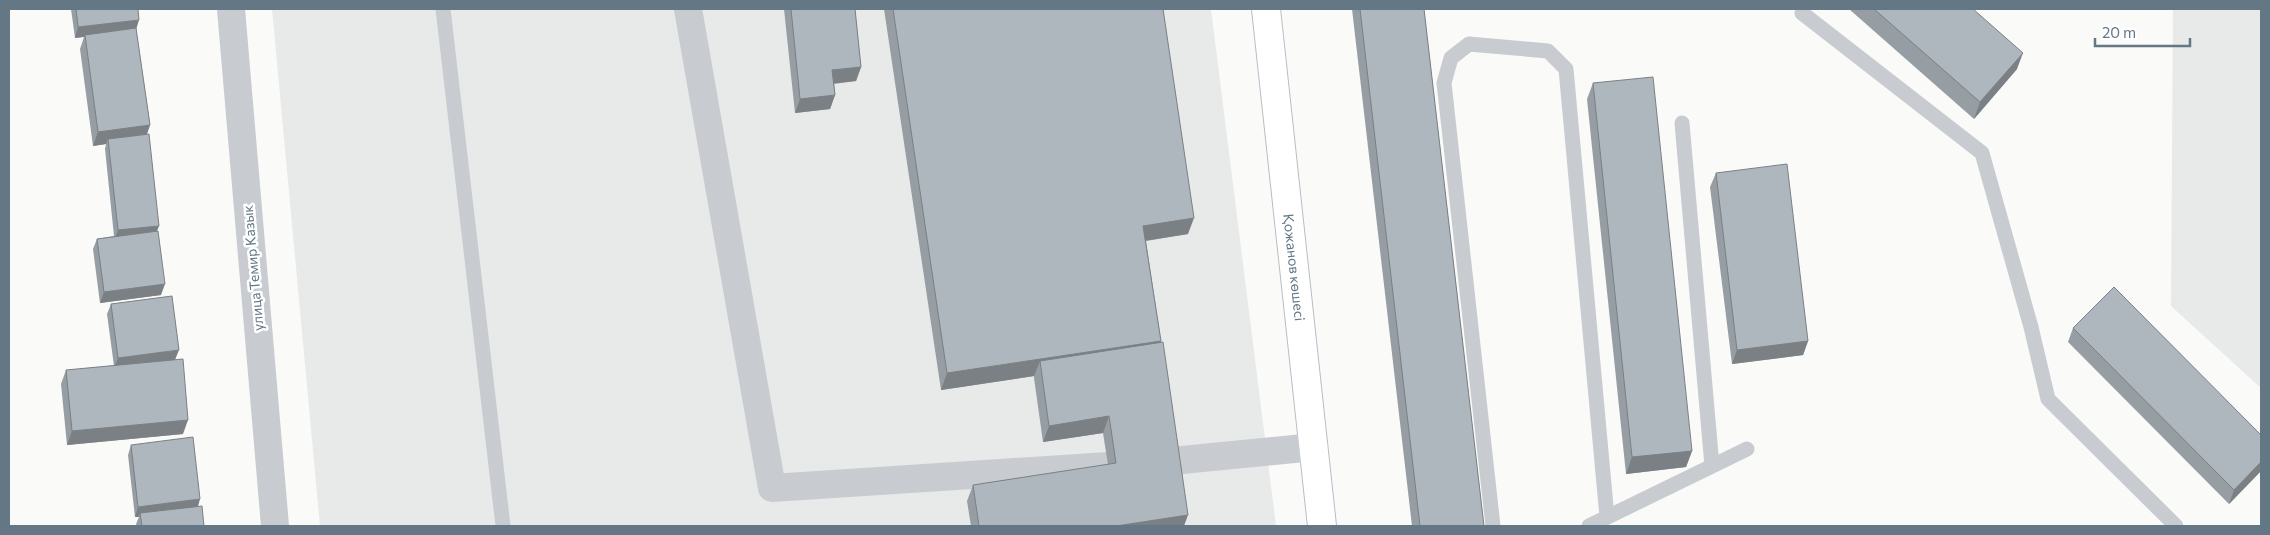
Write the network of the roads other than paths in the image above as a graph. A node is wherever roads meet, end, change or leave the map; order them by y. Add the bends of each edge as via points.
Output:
1 (231, 9) edge
2 (443, 9) edge
3 (688, 9) edge
4 (1266, 9) edge
5 (1802, 13) dead end
6 (1682, 123) dead end
7 (1314, 447) junction
8 (1747, 449) dead end
9 (1172, 461) edge
10 (1108, 466) edge
11 (1712, 466) junction
12 (1607, 517) junction
13 (275, 526) edge
14 (503, 526) edge
15 (1322, 526) edge
16 (1493, 526) edge
17 (1589, 526) edge
18 (2176, 526) edge

1 - 13 street, улица Темир Казык
2 - 14 lane
3 - 10 street via 772,488
4 - 7 main road, Қожанов көшесі
5 - 18 lane via 1982,153 2048,399
6 - 11 lane
7 - 9 street
7 - 15 main road, Қожанов көшесі
8 - 11 lane
11 - 12 lane
12 - 16 lane via 1566,69 1548,51 1468,44 1450,58 1444,83
12 - 17 lane

